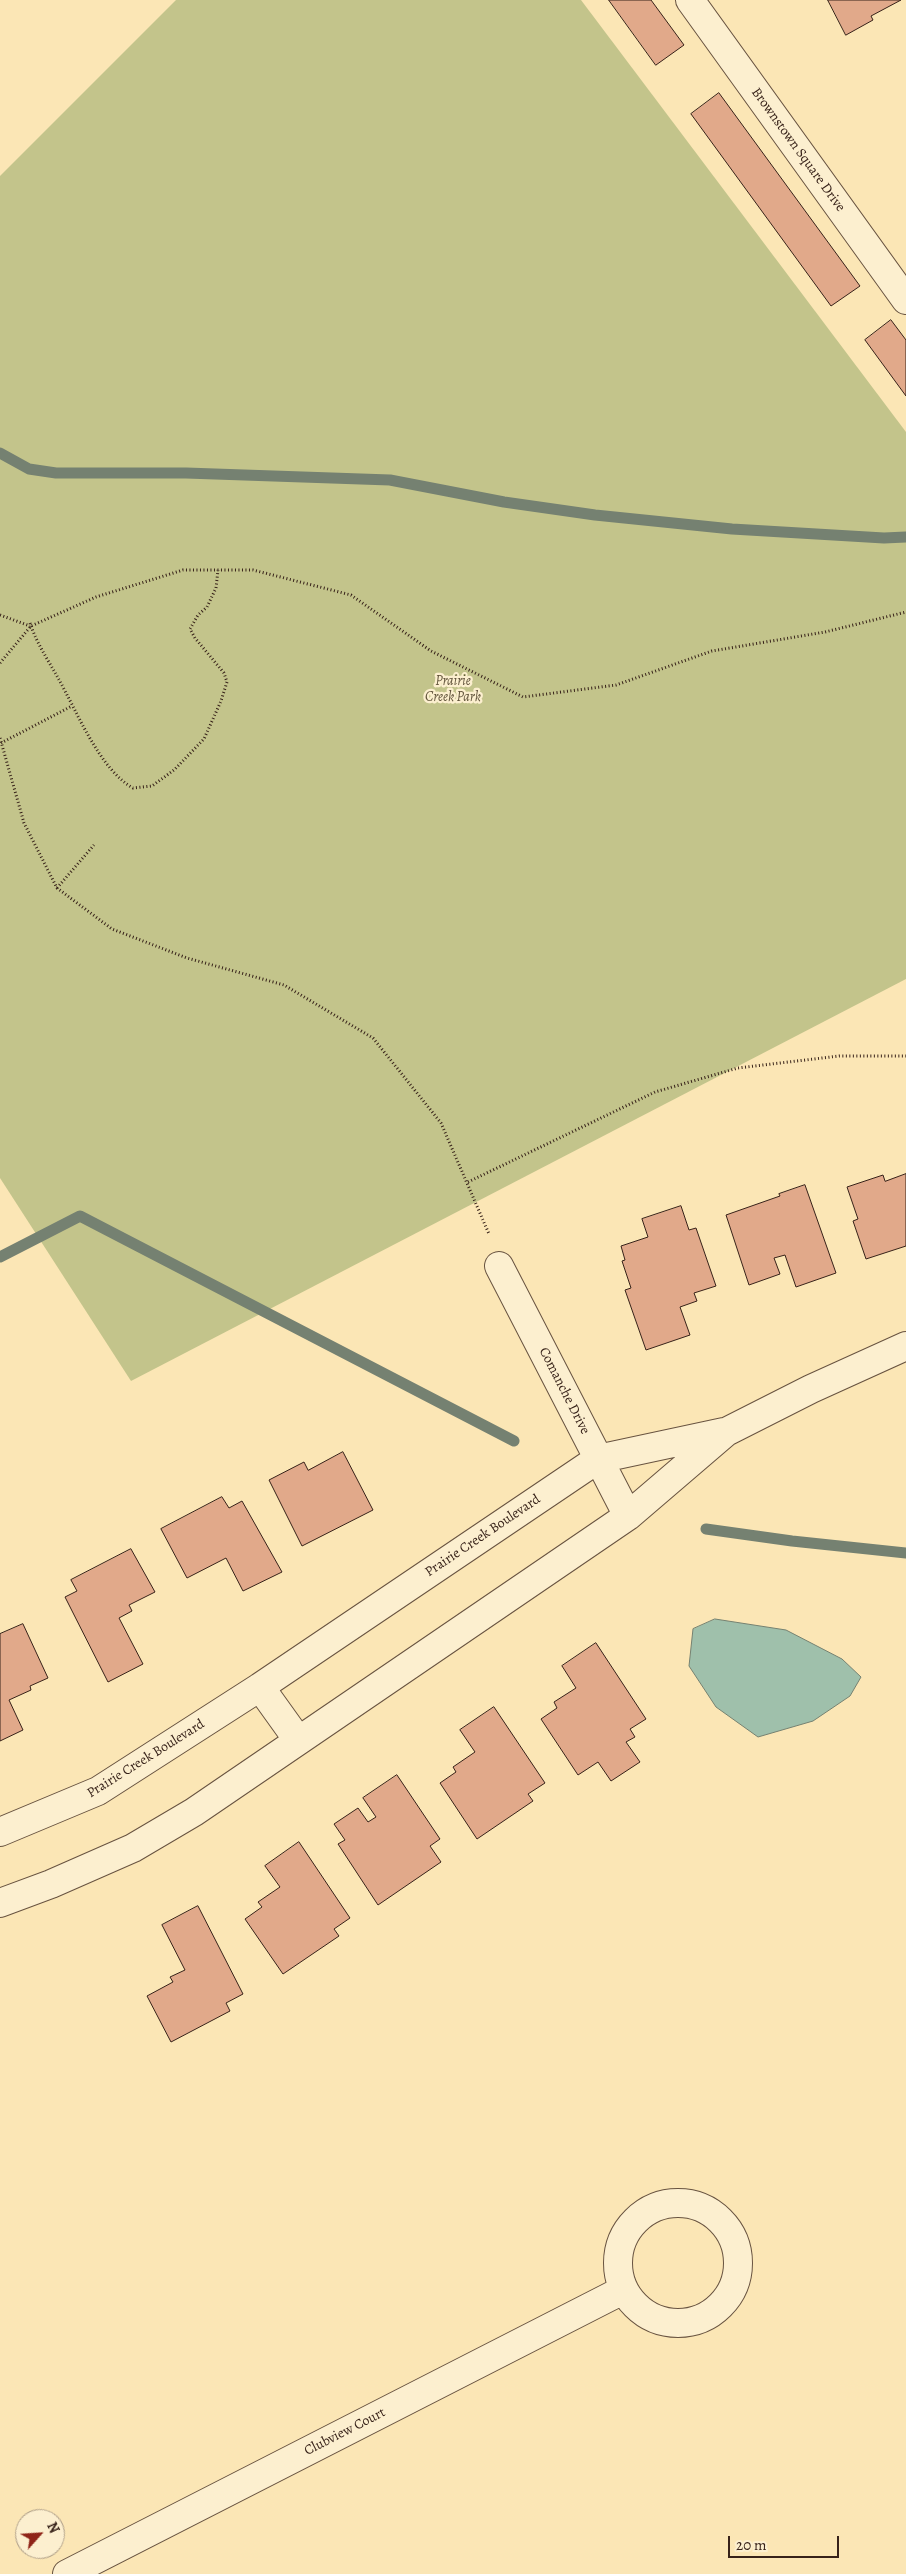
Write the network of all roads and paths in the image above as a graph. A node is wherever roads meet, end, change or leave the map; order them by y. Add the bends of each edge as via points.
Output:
1 (690, 0) edge
2 (906, 300) edge
3 (218, 570) junction
4 (906, 612) edge
5 (0, 615) edge
6 (31, 624) junction
7 (0, 663) edge
8 (72, 706) junction
9 (1, 740) edge
10 (94, 845) dead end
11 (58, 888) junction
12 (906, 1056) edge
13 (468, 1182) junction
14 (490, 1234) dead end
15 (500, 1266) dead end
16 (906, 1346) edge
17 (726, 1432) junction
18 (598, 1459) junction
19 (628, 1516) junction
20 (260, 1687) junction
21 (298, 1740) junction
22 (0, 1832) edge
23 (0, 1903) edge
24 (623, 2290) junction
25 (67, 2574) edge

1 - 2 street, Brownstown Square Drive
3 - 4 path via 253,570 351,595 431,651 522,697 616,685 712,651 825,632
3 - 6 path via 183,570 96,597
3 - 8 path via 216,588 207,607 190,629 224,672 227,682 204,738 174,770 152,786 138,788 128,785 116,776
5 - 6 path
6 - 7 path
6 - 8 path
8 - 9 path
9 - 11 path via 24,823
10 - 11 path
11 - 13 path via 112,929 187,958 284,985 373,1038 441,1123
12 - 13 path via 839,1056 738,1068 664,1089
13 - 14 path
15 - 18 street, Comanche Drive
16 - 17 street, Prairie Creek Boulevard
17 - 18 street, Prairie Creek Boulevard
17 - 19 street, Prairie Creek Boulevard
18 - 19 street, Comanche Drive
18 - 20 street, Prairie Creek Boulevard
19 - 21 street, Prairie Creek Boulevard
20 - 21 street
20 - 22 street, Prairie Creek Boulevard via 98,1791
21 - 23 street, Prairie Creek Boulevard via 194,1812 133,1848
24 - 24 street via 634,2306 649,2317 668,2324 705,2318 721,2307 732,2292 738,2273 738,2254 732,2236 720,2219 702,2207 682,2202 660,2204 642,2214 627,2229 619,2248 617,2270
24 - 25 street, Clubview Court

